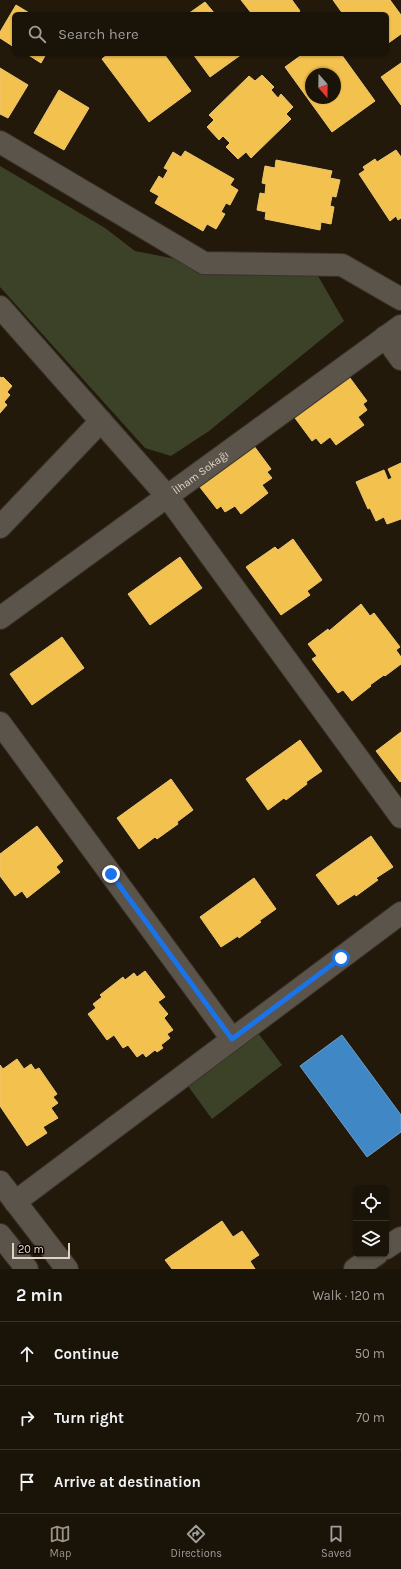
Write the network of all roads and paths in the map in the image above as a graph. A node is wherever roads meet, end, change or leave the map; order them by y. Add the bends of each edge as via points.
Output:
1 (0, 142) edge
2 (401, 299) edge
3 (0, 307) edge
4 (393, 331) edge
5 (401, 359) edge
6 (101, 421) junction
7 (167, 496) junction
8 (0, 526) edge
9 (0, 618) edge
10 (0, 723) edge
11 (401, 817) edge
12 (401, 913) edge
13 (232, 1039) junction
14 (0, 1182) edge
15 (15, 1202) junction
16 (0, 1235) edge
17 (401, 1238) edge
18 (389, 1246) edge
19 (373, 1257) edge
20 (27, 1269) edge
21 (67, 1269) edge
22 (355, 1269) edge

1 - 2 street via 204,263 342,266
3 - 6 street
4 - 5 street
4 - 7 street, İlham Sokağı
6 - 7 street
6 - 8 street
7 - 9 street, İlham Sokağı
7 - 11 street
10 - 13 street
12 - 13 street
13 - 15 street
14 - 15 street
15 - 21 street
16 - 20 street
17 - 18 street
19 - 22 street

